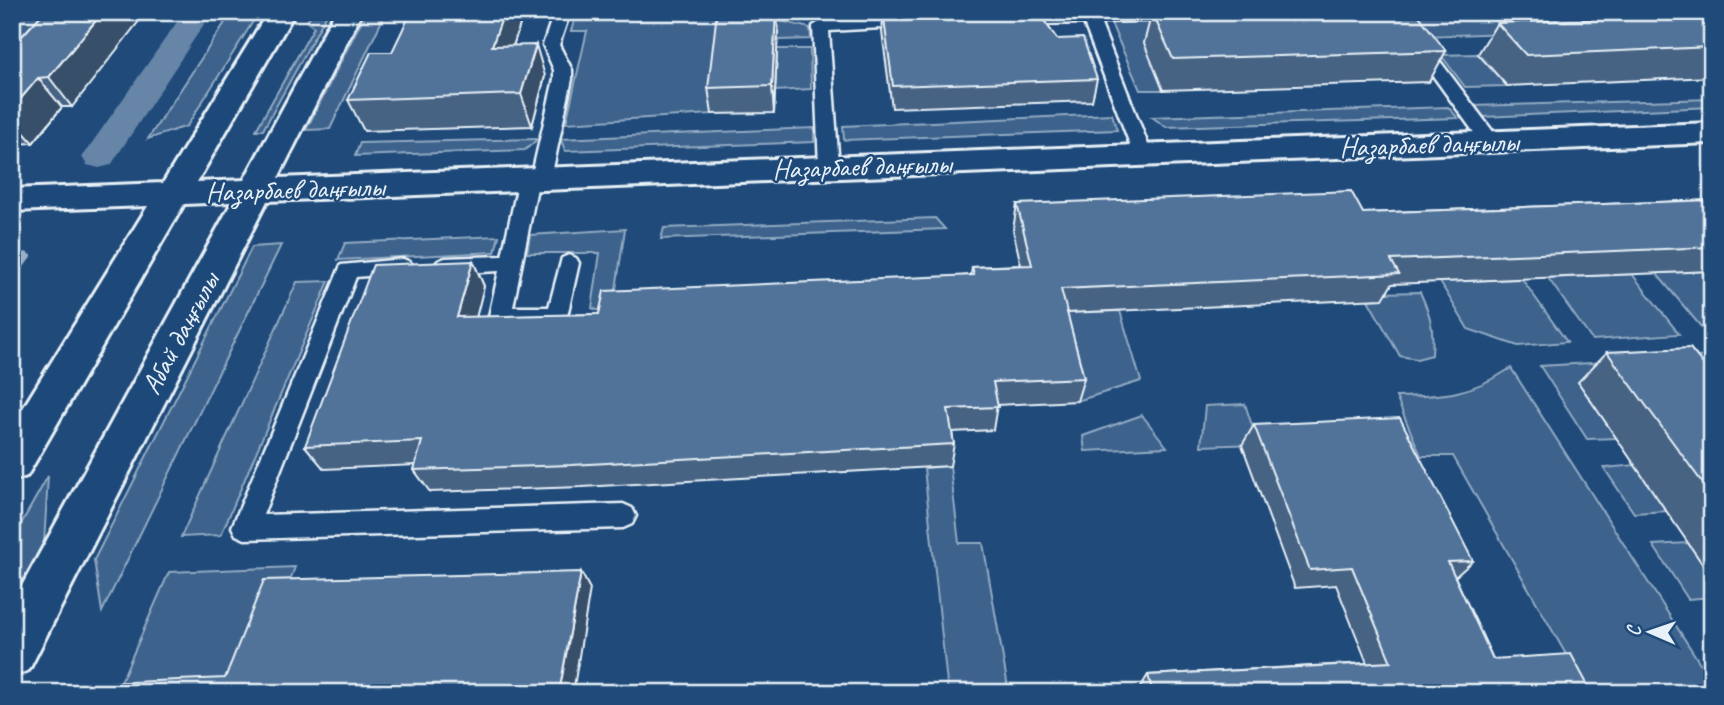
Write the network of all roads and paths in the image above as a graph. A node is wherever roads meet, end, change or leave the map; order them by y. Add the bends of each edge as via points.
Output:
1 (282, 12) edge
2 (349, 12) edge
3 (562, 12) edge
4 (1395, 12) edge
5 (1202, 14) edge
6 (1039, 16) edge
7 (1090, 18) junction
8 (1000, 20) edge
9 (931, 22) edge
10 (1712, 133) edge
11 (1490, 141) junction
12 (1143, 155) junction
13 (829, 167) junction
14 (535, 178) junction
15 (255, 191) junction
16 (172, 194) junction
17 (12, 200) edge
18 (569, 262) dead end
19 (512, 263) junction
20 (12, 463) edge
21 (623, 516) dead end
22 (12, 653) edge

1 - 16 main road
2 - 15 main road, Абай даңғылы
3 - 14 lane via 551,45 563,79
4 - 11 lane
5 - 7 lane
6 - 7 lane
6 - 8 lane
7 - 12 lane
9 - 13 lane via 821,26
10 - 11 main road, Назарбаев даңғылы
11 - 12 main road, Назарбаев даңғылы
12 - 13 main road, Назарбаев даңғылы
13 - 14 main road, Назарбаев даңғылы
14 - 15 main road, Назарбаев даңғылы
14 - 19 lane
15 - 16 main road, Назарбаев даңғылы
15 - 22 main road, Абай даңғылы
16 - 17 main road, Назарбаев даңғылы
16 - 20 main road
18 - 19 lane via 558,315 499,316
19 - 21 lane via 348,270 245,527

